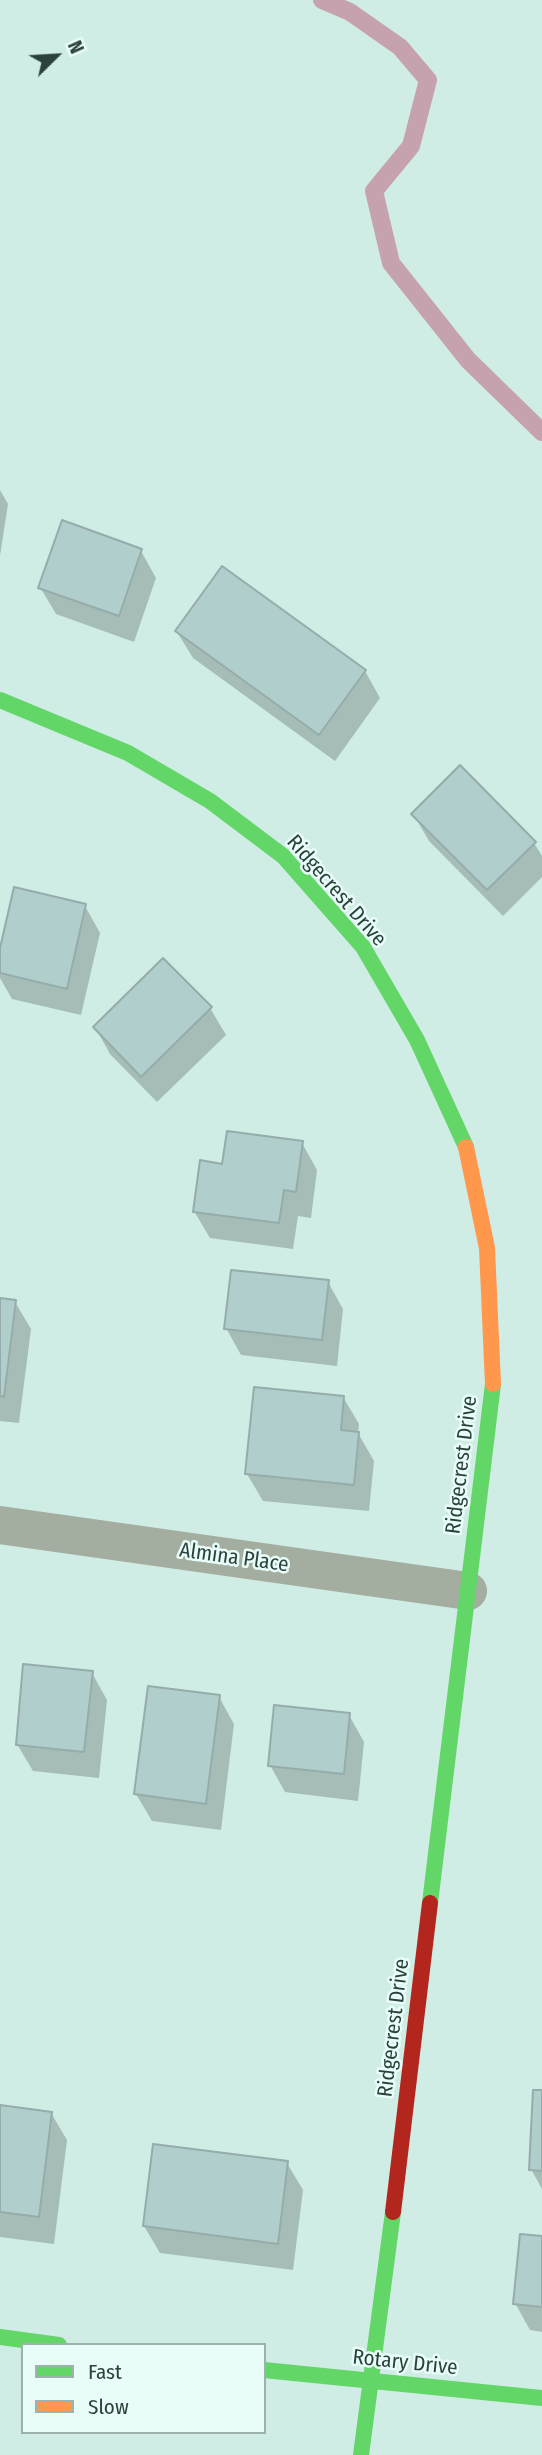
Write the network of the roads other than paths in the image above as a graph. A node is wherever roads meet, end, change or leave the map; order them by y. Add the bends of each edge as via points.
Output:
1 (0, 700) edge
2 (0, 1525) edge
3 (468, 1591) junction
4 (0, 2337) edge
5 (44, 2343) edge
6 (266, 2370) edge
7 (370, 2380) junction
8 (542, 2398) edge
9 (361, 2455) edge

1 - 3 street, Ridgecrest Drive via 128,753 210,801 283,856 363,947 417,1040 465,1144 487,1248 492,1381
2 - 3 street, Almina Place
3 - 7 street, Ridgecrest Drive
4 - 5 street
6 - 7 street, Rotary Drive
7 - 8 street, Rotary Drive
7 - 9 street, Ridgecrest Drive

